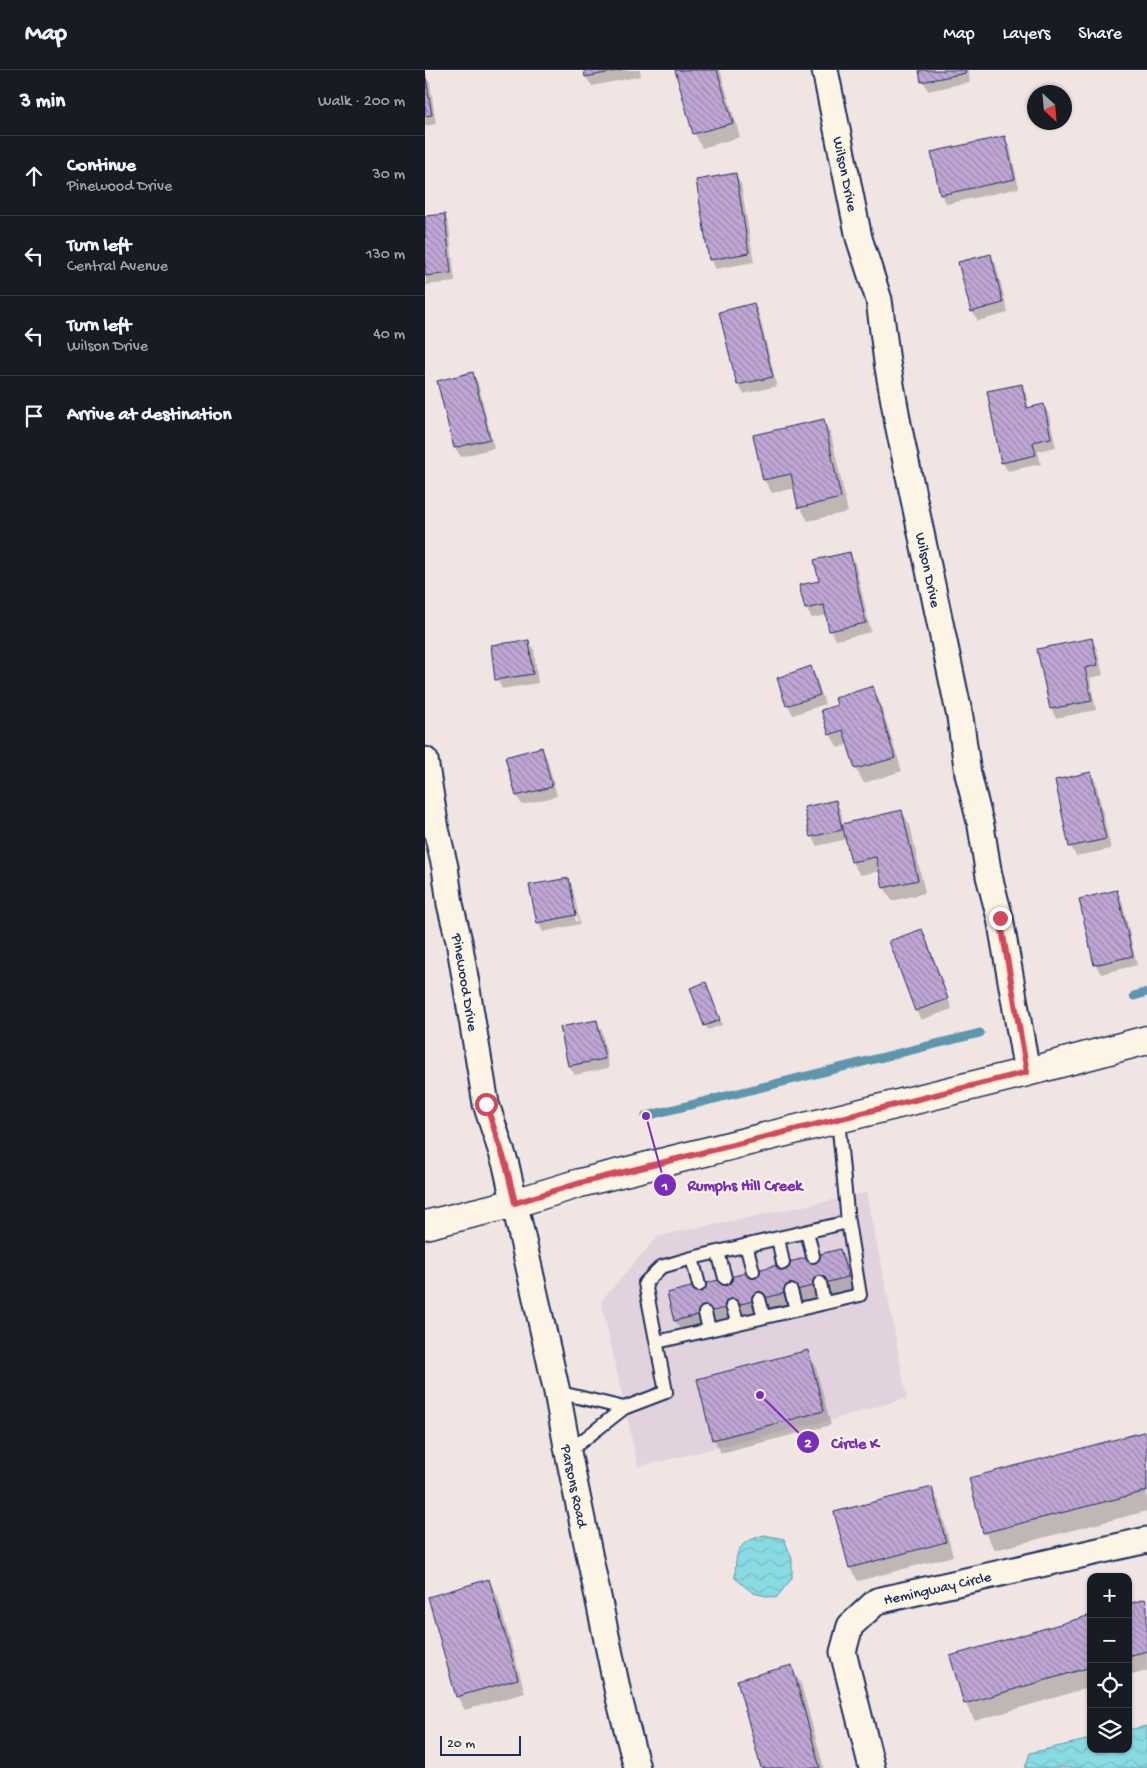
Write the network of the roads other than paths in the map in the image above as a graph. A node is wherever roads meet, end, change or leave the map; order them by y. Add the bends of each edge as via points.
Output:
1 (825, 70) edge
2 (425, 760) edge
3 (1147, 1040) edge
4 (1027, 1072) junction
5 (838, 1119) junction
6 (515, 1203) junction
7 (848, 1222) junction
8 (425, 1225) edge
9 (807, 1232) junction
10 (778, 1238) junction
11 (745, 1246) junction
12 (718, 1252) junction
13 (813, 1256) dead end
14 (692, 1258) junction
15 (783, 1263) dead end
16 (753, 1271) dead end
17 (725, 1278) dead end
18 (820, 1283) dead end
19 (699, 1285) dead end
20 (791, 1291) dead end
21 (759, 1299) dead end
22 (824, 1303) junction
23 (732, 1306) dead end
24 (796, 1309) junction
25 (705, 1313) dead end
26 (764, 1317) junction
27 (737, 1323) junction
28 (709, 1329) junction
29 (657, 1342) junction
30 (557, 1392) junction
31 (623, 1408) junction
32 (568, 1452) junction
33 (1147, 1540) edge
34 (637, 1768) edge
35 (872, 1768) edge

1 - 4 street, Wilson Drive via 859,238 879,300 898,424 960,717 968,774 1000,918
2 - 6 street, Pinewood Drive via 486,1104
3 - 4 street
4 - 5 street
5 - 6 street via 580,1183
5 - 7 lane
6 - 8 street
6 - 30 street, Parsons Road
7 - 9 lane
7 - 22 lane via 860,1295
9 - 10 lane
9 - 13 lane
10 - 11 lane
10 - 15 lane
11 - 12 lane
11 - 16 lane
12 - 14 lane
12 - 17 lane
14 - 19 lane
14 - 29 lane via 661,1267 645,1283
18 - 22 lane
20 - 24 lane
21 - 26 lane
22 - 24 lane
23 - 27 lane
24 - 26 lane
25 - 28 lane
26 - 27 lane
27 - 28 lane
28 - 29 lane
29 - 31 lane via 666,1392
30 - 31 lane
30 - 32 street, Parsons Road
31 - 32 lane
32 - 34 street, Parsons Road via 619,1698
33 - 35 street, Hemingway Circle via 877,1602 850,1626 843,1652

